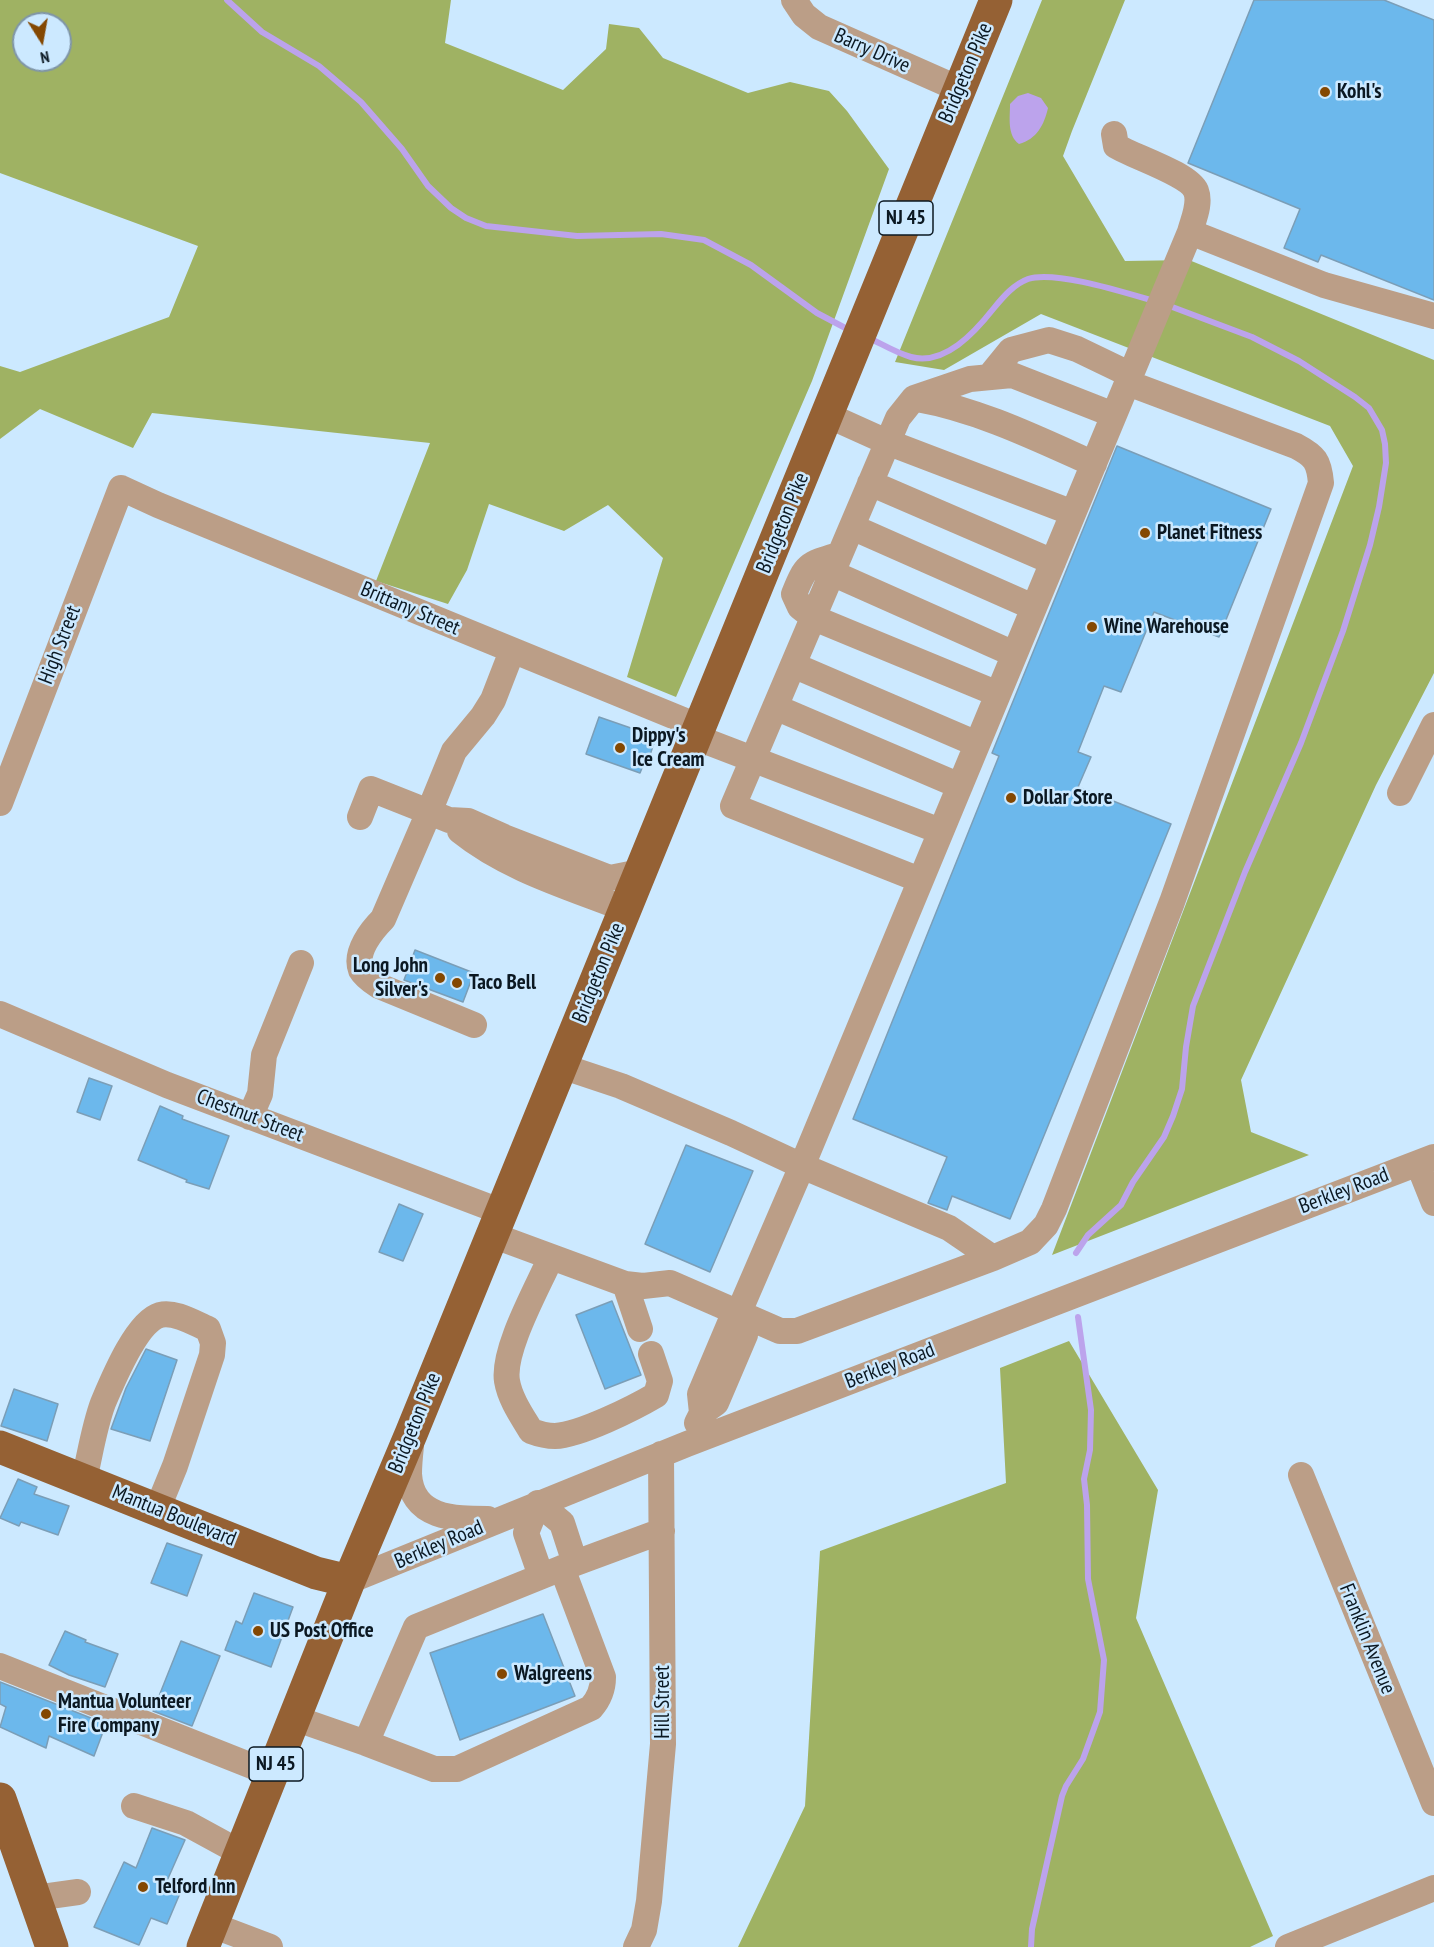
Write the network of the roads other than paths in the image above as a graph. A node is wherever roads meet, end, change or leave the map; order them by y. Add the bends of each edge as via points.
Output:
1 (794, 0) edge
2 (996, 0) edge
3 (959, 89) junction
4 (1114, 134) dead end
5 (1190, 232) junction
6 (1434, 316) edge
7 (989, 377) junction
8 (1129, 379) junction
9 (914, 398) junction
10 (827, 415) junction
11 (1114, 415) junction
12 (887, 442) junction
13 (1094, 464) junction
14 (870, 483) junction
15 (121, 488) joint
16 (1073, 513) junction
17 (852, 527) junction
18 (1053, 562) junction
19 (836, 564) junction
20 (1033, 607) junction
21 (814, 618) junction
22 (512, 651) junction
23 (1014, 654) junction
24 (793, 664) junction
25 (998, 694) junction
26 (775, 707) junction
27 (1434, 725) edge
28 (698, 732) junction
29 (977, 744) junction
30 (753, 759) junction
31 (960, 786) junction
32 (1400, 793) dead end
33 (0, 802) edge
34 (439, 816) junction
35 (360, 817) dead end
36 (940, 831) junction
37 (640, 872) junction
38 (920, 880) junction
39 (625, 909) junction
40 (301, 963) dead end
41 (0, 1014) edge
42 (476, 1020) dead end
43 (561, 1066) junction
44 (250, 1117) junction
45 (1426, 1160) edge
46 (802, 1166) junction
47 (1434, 1203) edge
48 (497, 1223) junction
49 (551, 1257) junction
50 (993, 1258) junction
51 (626, 1284) junction
52 (740, 1312) junction
53 (640, 1329) dead end
54 (651, 1354) dead end
55 (411, 1434) junction
56 (687, 1444) junction
57 (0, 1447) edge
58 (661, 1454) junction
59 (1301, 1475) dead end
60 (84, 1480) junction
61 (538, 1503) junction
62 (157, 1510) junction
63 (500, 1519) junction
64 (662, 1531) junction
65 (560, 1569) junction
66 (349, 1581) junction
67 (0, 1666) edge
68 (294, 1718) junction
69 (366, 1743) junction
70 (272, 1774) junction
71 (0, 1799) edge
72 (1434, 1803) edge
73 (134, 1806) dead end
74 (241, 1852) junction
75 (1434, 1888) edge
76 (78, 1892) dead end
77 (34, 1898) junction
78 (208, 1936) edge
79 (52, 1947) edge
80 (270, 1947) edge
81 (636, 1947) edge
82 (1288, 1947) edge

1 - 3 street, Barry Drive via 819,27
2 - 3 main road, Bridgeton Pike / NJ 45
3 - 10 main road, Bridgeton Pike / NJ 45
4 - 5 street via 1116,146 1192,185 1197,193 1197,207
5 - 6 street via 1324,285
5 - 8 street
7 - 8 street via 1011,350 1049,340 1077,349
7 - 9 street via 970,379
7 - 11 street via 1012,375
8 - 11 street
8 - 50 street, Chestnut Street via 1312,454 1320,467 1321,483 1172,902 1054,1209 1030,1242
9 - 12 street via 898,418
9 - 13 street via 962,409
10 - 12 street
10 - 28 main road, Bridgeton Pike / NJ 45
11 - 13 street
12 - 14 street
12 - 16 street
13 - 16 street
14 - 17 street
14 - 18 street
15 - 22 street, Brittany Street
15 - 33 street, High Street
16 - 18 street
17 - 19 street
17 - 20 street
18 - 20 street
19 - 21 street
19 - 23 street
20 - 23 street
21 - 24 street
21 - 25 street
22 - 28 street, Brittany Street
22 - 34 street via 493,700 454,751
23 - 25 street
24 - 26 street
24 - 29 street
25 - 29 street
26 - 30 street
26 - 31 street
27 - 32 street
28 - 30 street, Brittany Street
28 - 37 main road, Bridgeton Pike / NJ 45
29 - 31 street
30 - 36 street, Brittany Street
30 - 38 street via 733,806
31 - 36 street
34 - 35 street via 371,789
34 - 37 street via 468,821 610,878
34 - 39 street via 520,867
34 - 42 street via 386,912 371,931 361,955 361,969 379,986
36 - 38 street
37 - 39 main road, Bridgeton Pike / NJ 45
38 - 46 street
39 - 43 main road, Bridgeton Pike / NJ 45
40 - 44 street via 264,1055 260,1094
41 - 44 street, Chestnut Street
43 - 46 street via 621,1086
43 - 48 main road, Bridgeton Pike / NJ 45
44 - 48 street, Chestnut Street
45 - 47 street
45 - 56 street, Berkley Road
46 - 50 street via 949,1228
46 - 52 street
48 - 49 street, Chestnut Street
48 - 55 main road, Bridgeton Pike / NJ 45
49 - 51 street, Chestnut Street
49 - 54 street via 514,1340 508,1364 507,1380 531,1431 555,1436 572,1433 656,1395 660,1381
50 - 52 street, Chestnut Street via 797,1331 780,1331
51 - 52 street, Chestnut Street via 670,1283
51 - 53 street
52 - 56 street via 730,1323 700,1394 702,1413
55 - 63 street via 409,1476 420,1503 451,1518
55 - 66 main road, Bridgeton Pike / NJ 45
56 - 58 street, Berkley Road
57 - 60 main road, Mantua Boulevard
58 - 61 street, Berkley Road
58 - 64 street, Hill Street
59 - 72 street, Franklin Avenue
60 - 62 main road, Mantua Boulevard
60 - 62 street via 102,1405 132,1341 143,1327 161,1315 173,1315 208,1329 212,1355
61 - 63 street, Berkley Road
61 - 65 street via 562,1523
61 - 65 street via 526,1533
62 - 66 main road, Mantua Boulevard via 316,1573
63 - 66 street, Berkley Road
64 - 65 street
64 - 81 street, Hill Street via 663,1744 649,1901 644,1930
65 - 69 street via 416,1627
65 - 69 street via 603,1677 603,1686 591,1708 457,1768 434,1769
66 - 68 main road, Bridgeton Pike / NJ 45
67 - 70 street
68 - 69 street
68 - 70 main road, Bridgeton Pike / NJ 45
70 - 74 main road, Bridgeton Pike / NJ 45
71 - 77 main road
73 - 74 street via 186,1822
74 - 78 main road, Bridgeton Pike / NJ 45
75 - 82 street
76 - 77 street
77 - 79 main road
78 - 80 street

